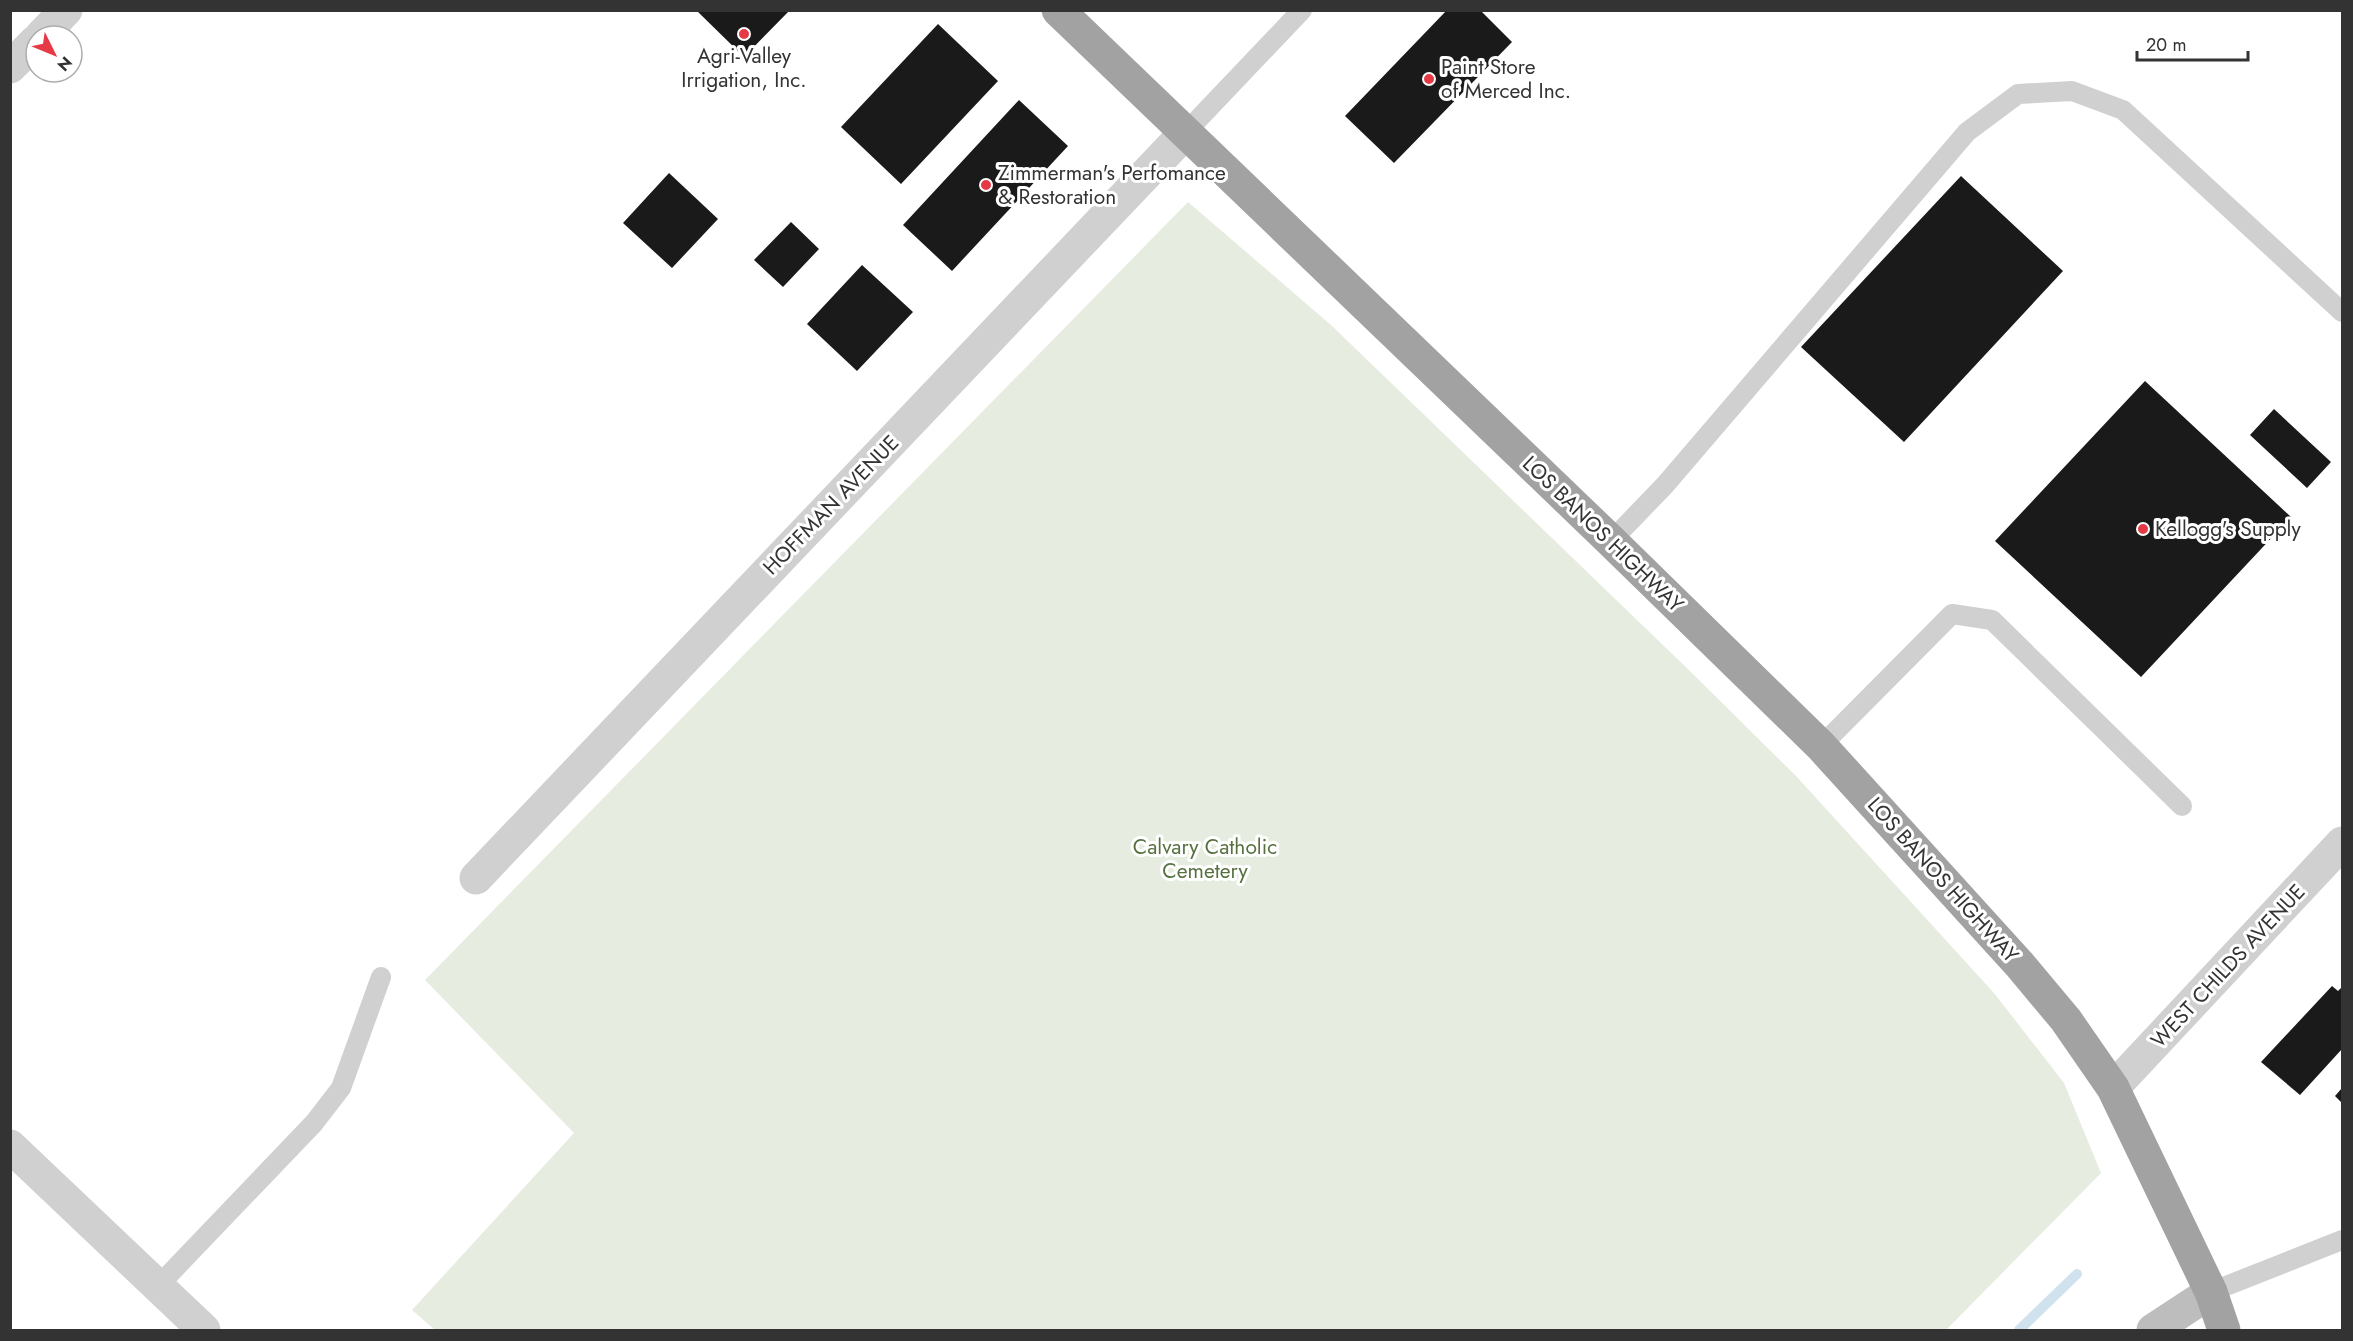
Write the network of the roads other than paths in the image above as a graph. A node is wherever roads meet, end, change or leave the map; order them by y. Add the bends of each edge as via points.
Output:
1 (66, 10) edge
2 (1058, 10) edge
3 (1302, 10) edge
4 (53, 24) edge
5 (24, 53) edge
6 (10, 67) edge
7 (1186, 132) junction
8 (2343, 312) edge
9 (1611, 541) junction
10 (1821, 746) junction
11 (2182, 806) dead end
12 (2343, 843) edge
13 (476, 878) dead end
14 (381, 977) dead end
15 (2113, 1088) junction
16 (10, 1146) edge
17 (2343, 1240) edge
18 (158, 1286) junction
19 (2211, 1292) junction
20 (204, 1330) edge
21 (2153, 1330) edge
22 (2224, 1330) edge

1 - 4 street
2 - 7 highway, LOS BANOS HIGHWAY
3 - 7 lane
5 - 6 street
7 - 9 highway, LOS BANOS HIGHWAY
7 - 13 street, HOFFMAN AVENUE
8 - 9 lane via 2123,110 2072,91 2018,94 1967,132 1665,484
9 - 10 highway, LOS BANOS HIGHWAY
10 - 11 lane via 1952,614 1992,621
10 - 15 highway, LOS BANOS HIGHWAY via 2067,1020
12 - 15 street, WEST CHILDS AVENUE
14 - 18 lane via 341,1088 314,1123
15 - 19 highway, LOS BANOS HIGHWAY
16 - 18 street
17 - 19 lane
18 - 20 street
19 - 21 main road
19 - 22 highway, LOS BANOS HIGHWAY

